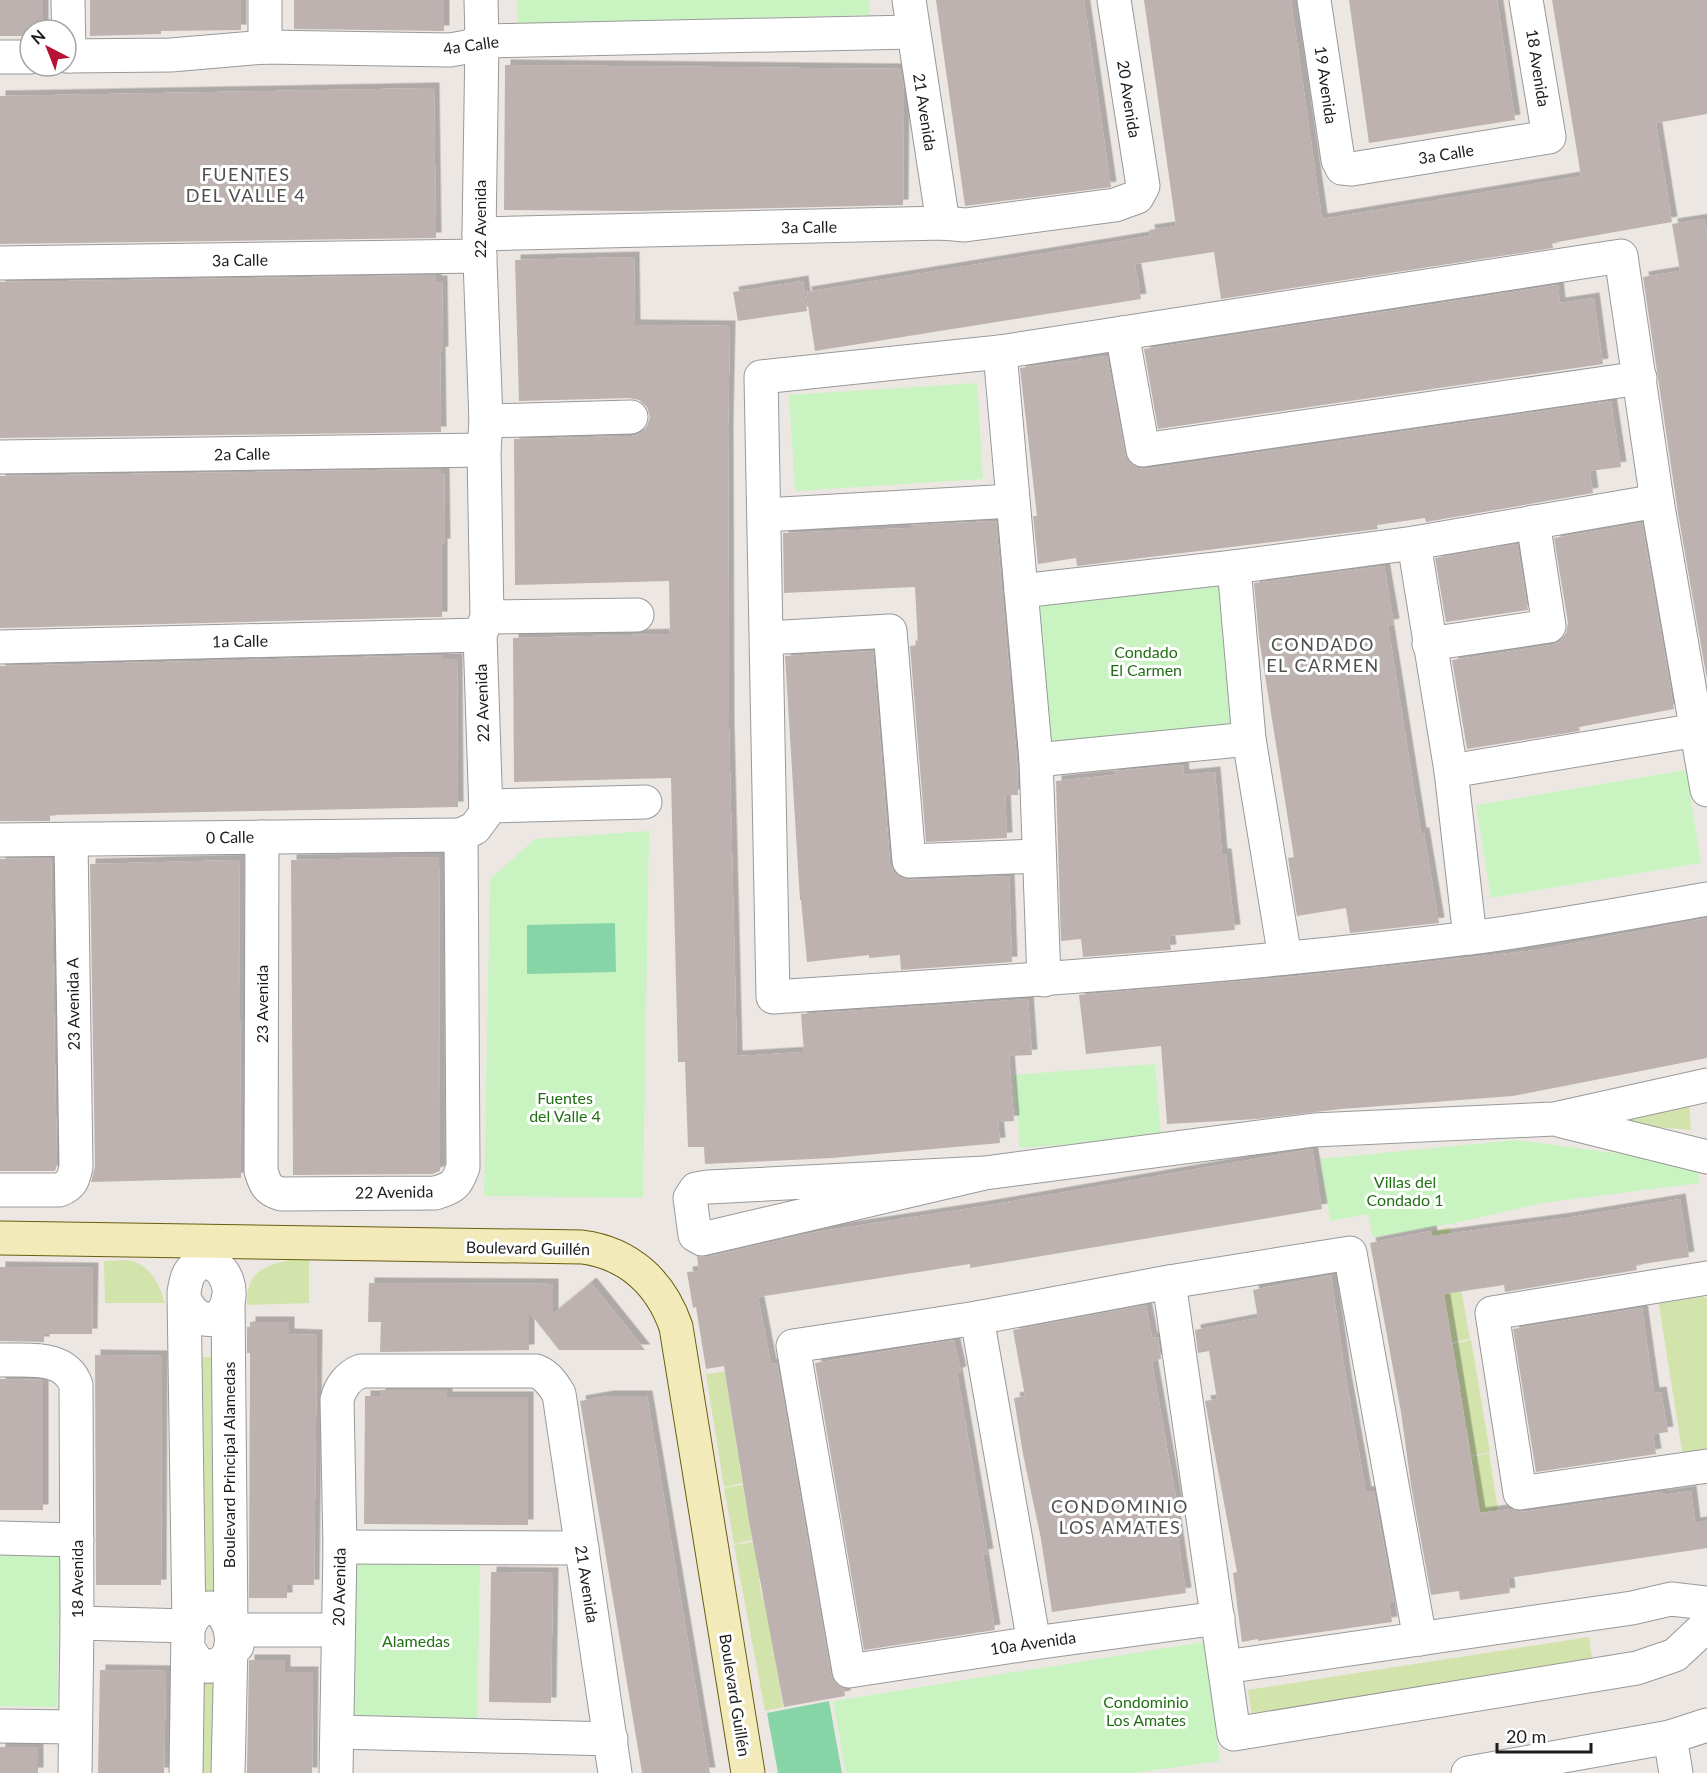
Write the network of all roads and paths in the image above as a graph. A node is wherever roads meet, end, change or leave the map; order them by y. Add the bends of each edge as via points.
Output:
1 (68, 0) edge
2 (265, 0) edge
3 (481, 0) edge
4 (909, 0) edge
5 (1114, 0) edge
6 (1314, 0) edge
7 (1526, 0) edge
8 (68, 18) edge
9 (912, 32) junction
10 (482, 41) junction
11 (265, 47) junction
12 (78, 56) edge
13 (0, 57) edge
14 (18, 57) edge
15 (1549, 137) joint
16 (1342, 168) joint
17 (1137, 197) joint
18 (943, 223) junction
19 (479, 245) junction
20 (0, 263) edge
21 (1122, 333) junction
22 (1000, 352) junction
23 (1640, 378) junction
24 (631, 417) dead end
25 (485, 436) junction
26 (0, 458) edge
27 (1012, 501) junction
28 (1657, 501) junction
29 (764, 515) junction
30 (1533, 522) junction
31 (1414, 543) junction
32 (1234, 567) junction
33 (1021, 591) junction
34 (637, 615) dead end
35 (484, 626) junction
36 (767, 638) junction
37 (1430, 644) junction
38 (0, 647) edge
39 (1697, 730) junction
40 (1249, 739) junction
41 (1036, 760) junction
42 (1451, 771) junction
43 (1707, 790) edge
44 (645, 802) dead end
45 (486, 806) junction
46 (461, 835) junction
47 (262, 837) junction
48 (0, 840) edge
49 (71, 840) junction
50 (1039, 856) junction
51 (1707, 899) edge
52 (1470, 938) junction
53 (1285, 958) junction
54 (1044, 980) junction
55 (1707, 1085) edge
56 (1707, 1094) edge
57 (1554, 1119) junction
58 (1707, 1156) edge
59 (261, 1171) joint
60 (985, 1173) junction
61 (0, 1190) edge
62 (0, 1238) edge
63 (152, 1241) junction
64 (254, 1244) junction
65 (1707, 1278) edge
66 (1169, 1282) junction
67 (185, 1294) junction
68 (228, 1294) junction
69 (977, 1318) junction
70 (0, 1360) edge
71 (337, 1400) joint
72 (1707, 1466) edge
73 (0, 1538) edge
74 (77, 1540) junction
75 (340, 1547) junction
76 (582, 1548) junction
77 (1707, 1603) edge
78 (1218, 1618) junction
79 (1707, 1625) edge
80 (77, 1634) junction
81 (188, 1636) junction
82 (231, 1638) junction
83 (338, 1639) junction
84 (1420, 1639) junction
85 (1034, 1642) junction
86 (1225, 1667) junction
87 (1707, 1725) edge
88 (0, 1726) edge
89 (75, 1727) junction
90 (338, 1732) junction
91 (1670, 1737) junction
92 (611, 1739) junction
93 (75, 1773) edge
94 (186, 1773) edge
95 (228, 1773) edge
96 (336, 1773) edge
97 (615, 1773) edge
98 (748, 1773) edge
99 (1469, 1773) edge
100 (1676, 1773) edge

1 - 8 street
2 - 11 street
3 - 10 street, 22 Avenida
4 - 9 street, 21 Avenida
5 - 17 street, 20 Avenida via 1143,186
6 - 16 street, 19 Avenida
7 - 15 street, 18 Avenida
9 - 10 street, 4a Calle
9 - 18 street, 21 Avenida
10 - 11 street, 4a Calle via 450,50
10 - 19 street, 22 Avenida
11 - 12 street, 4a Calle via 171,56
13 - 14 street
15 - 16 street, 3a Calle
17 - 18 street, 3a Calle via 1115,205 965,225
18 - 19 street, 3a Calle
19 - 20 street, 3a Calle
19 - 25 street, 22 Avenida
21 - 22 street
21 - 23 street via 1143,450
21 - 23 street via 1621,256
22 - 27 street
22 - 29 street via 761,377
23 - 28 street
24 - 25 street, 2a Calle
25 - 26 street, 2a Calle
25 - 35 street, 22 Avenida
27 - 29 street
27 - 33 street
28 - 30 street
28 - 39 street
29 - 36 street
30 - 31 street
30 - 37 street via 1549,626
31 - 32 street
31 - 37 street
32 - 33 street
32 - 40 street
33 - 41 street
34 - 35 street, 1a Calle
35 - 38 street, 1a Calle
35 - 45 street, 22 Avenida
36 - 50 street via 890,631 909,861
36 - 54 street via 773,997
37 - 42 street
39 - 42 street
39 - 43 street
40 - 41 street
40 - 53 street
41 - 50 street
42 - 52 street
44 - 45 street
45 - 46 street via 486,813 475,828
46 - 47 street, 0 Calle
46 - 59 street, 22 Avenida via 463,1167 459,1180 450,1189 435,1193 281,1194 270,1191
47 - 49 street, 0 Calle
47 - 59 street, 23 Avenida
48 - 49 street, 0 Calle
49 - 61 street, 23 Avenida A via 76,1167 72,1182 59,1190
50 - 54 street
51 - 52 street
52 - 53 street
53 - 54 street
55 - 56 street
55 - 57 street
57 - 58 street
57 - 60 street via 1314,1130
60 - 60 street via 708,1186 696,1189 690,1198 693,1226 695,1235 702,1239
62 - 63 main road, Boulevard Guillén
63 - 64 main road, Boulevard Guillén
63 - 67 street via 172,1260
64 - 68 street via 232,1259
64 - 98 main road, Boulevard Guillén via 582,1247 610,1253 650,1281 676,1327
65 - 72 street via 1492,1313 1520,1493
66 - 69 street
66 - 78 street
66 - 84 street via 1350,1252
67 - 68 street via 193,1314 207,1320 222,1313
67 - 68 street, Boulevard Principal Alamedas via 190,1270 205,1262 222,1270
67 - 81 street
68 - 82 street, Boulevard Principal Alamedas
69 - 85 street
69 - 85 street, 10a Avenida via 793,1346 849,1671
70 - 74 street, 18 Avenida via 52,1362 66,1369 76,1385
71 - 75 street, 20 Avenida
71 - 76 street, 21 Avenida via 342,1386 361,1371 536,1371 559,1394
73 - 74 street
74 - 80 street, 18 Avenida
75 - 76 street
75 - 83 street, 20 Avenida
76 - 92 street, 21 Avenida
77 - 84 street via 1671,1599
78 - 85 street, 10a Avenida
78 - 86 street
79 - 86 street via 1675,1655 1637,1668 1234,1734
80 - 81 street
80 - 89 street, 18 Avenida
81 - 82 street via 197,1614 212,1609 225,1617
81 - 82 street via 196,1660 210,1667 225,1660
81 - 94 street
82 - 83 street
82 - 95 street, Boulevard Principal Alamedas
83 - 90 street, 20 Avenida
84 - 86 street
87 - 91 street
88 - 89 street
89 - 93 street, 18 Avenida
90 - 92 street
90 - 96 street, 20 Avenida
91 - 99 street
91 - 100 street
92 - 97 street, 21 Avenida

